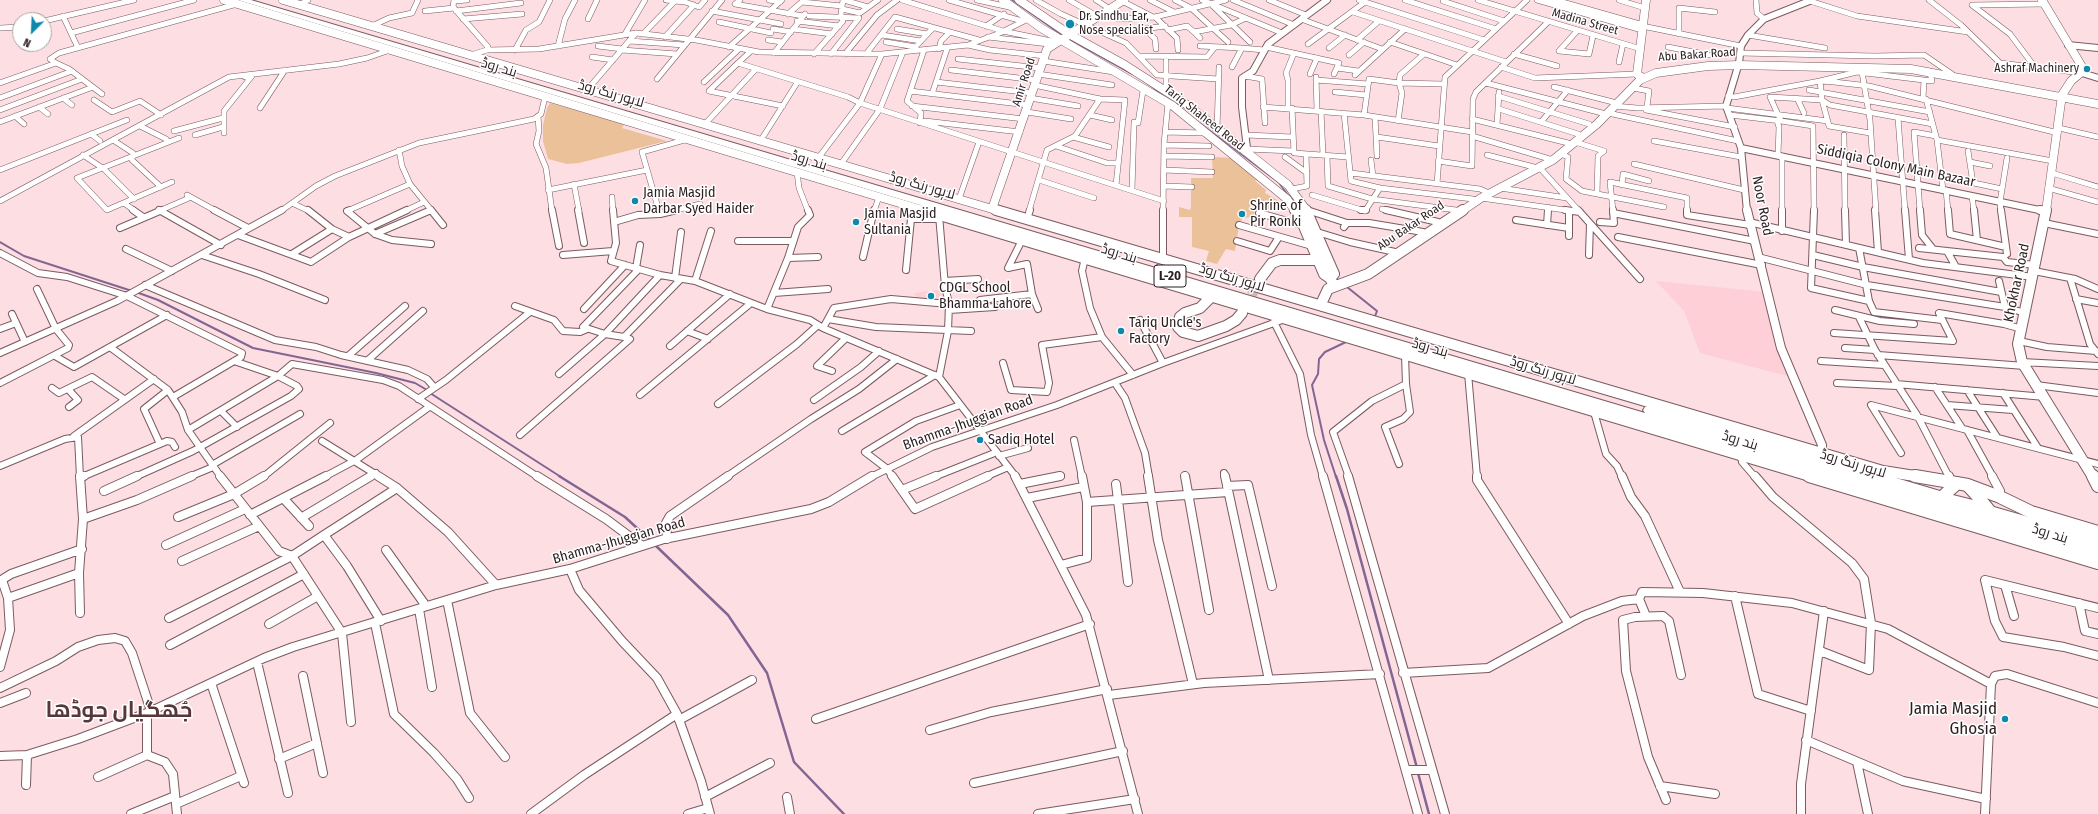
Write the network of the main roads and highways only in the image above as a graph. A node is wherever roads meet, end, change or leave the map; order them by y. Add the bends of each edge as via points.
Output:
1 (224, 0) edge
2 (261, 0) edge
3 (283, 0) edge
4 (1003, 0) edge
5 (1019, 0) edge
6 (1550, 0) edge
7 (1646, 0) edge
8 (1123, 1) edge
9 (240, 2) edge
10 (2043, 2) edge
11 (1642, 28) junction
12 (1069, 34) junction
13 (1058, 41) junction
14 (1739, 64) junction
15 (1640, 75) junction
16 (2062, 96) junction
17 (2098, 103) edge
18 (1614, 104) junction
19 (1605, 113) junction
20 (1575, 139) junction
21 (1245, 149) junction
22 (1232, 154) junction
23 (1551, 159) junction
24 (1537, 168) junction
25 (1482, 195) junction
26 (992, 209) junction
27 (1318, 260) junction
28 (1362, 275) junction
29 (1260, 279) tunnel mouth
30 (1332, 282) junction
31 (1212, 296) junction
32 (1321, 304) junction
33 (1242, 313) tunnel mouth
34 (1959, 483) junction
35 (2098, 486) edge
36 (1943, 496) junction
37 (1989, 510) junction
38 (2098, 532) edge
39 (2098, 542) edge
40 (2098, 552) edge
41 (2098, 563) edge

1 - 9 main road, بند روڈ
2 - 36 highway, لاہور رنگ روڈ / L-20
3 - 26 main road, بند روڈ
4 - 13 main road, Tariq Shaheed Road via 1025,20
5 - 12 main road, Tariq Shaheed Road
6 - 11 main road
7 - 11 main road
8 - 12 main road, Amir Road
9 - 31 main road, بند روڈ via 940,217
9 - 40 highway, لاہور رنگ روڈ / L-20
10 - 16 main road, Khokhar Road via 2083,67 2082,73 2071,80
11 - 15 main road
12 - 13 main road, Amir Road
12 - 21 main road, Tariq Shaheed Road via 1166,90
13 - 22 main road, Tariq Shaheed Road via 1168,102
13 - 26 main road, Amir Road via 1034,86
14 - 15 main road, Abu Bakar Road via 1679,66
14 - 16 main road, Abu Bakar Road via 1885,67
14 - 16 main road, Abu Bakar Road via 1910,67
15 - 18 main road, Abu Bakar Road
15 - 18 main road, Abu Bakar Road via 1633,88
16 - 17 main road, Abu Bakar Road
16 - 35 main road, Khokhar Road via 2044,223 2019,340 2023,364 2085,461
18 - 19 main road, Abu Bakar Road
19 - 20 main road, Abu Bakar Road
19 - 20 main road, Abu Bakar Road via 1589,124
20 - 23 main road, Abu Bakar Road
20 - 23 main road, Abu Bakar Road via 1561,154
21 - 22 main road
21 - 30 main road, Tariq Shaheed Road via 1292,189 1307,210 1334,274
22 - 27 main road, Tariq Shaheed Road via 1296,209
23 - 24 main road, Abu Bakar Road
24 - 25 main road, Abu Bakar Road
24 - 25 main road, Abu Bakar Road
25 - 28 main road, Abu Bakar Road
25 - 28 main road, Abu Bakar Road via 1381,266
26 - 32 main road, بند روڈ
27 - 29 main road via 1280,260 1266,268
27 - 30 main road, Tariq Shaheed Road via 1324,274
28 - 30 main road, Abu Bakar Road
30 - 32 main road
31 - 33 main road via 1200,308 1180,317 1178,327 1184,332 1198,336 1226,326
31 - 41 main road, بند روڈ
32 - 34 main road, بند روڈ via 1896,474
34 - 36 highway
34 - 37 highway
34 - 38 main road, بند روڈ via 2000,497 2031,512
36 - 37 highway, لاہور رنگ روڈ / L-20
37 - 39 highway, لاہور رنگ روڈ / L-20

